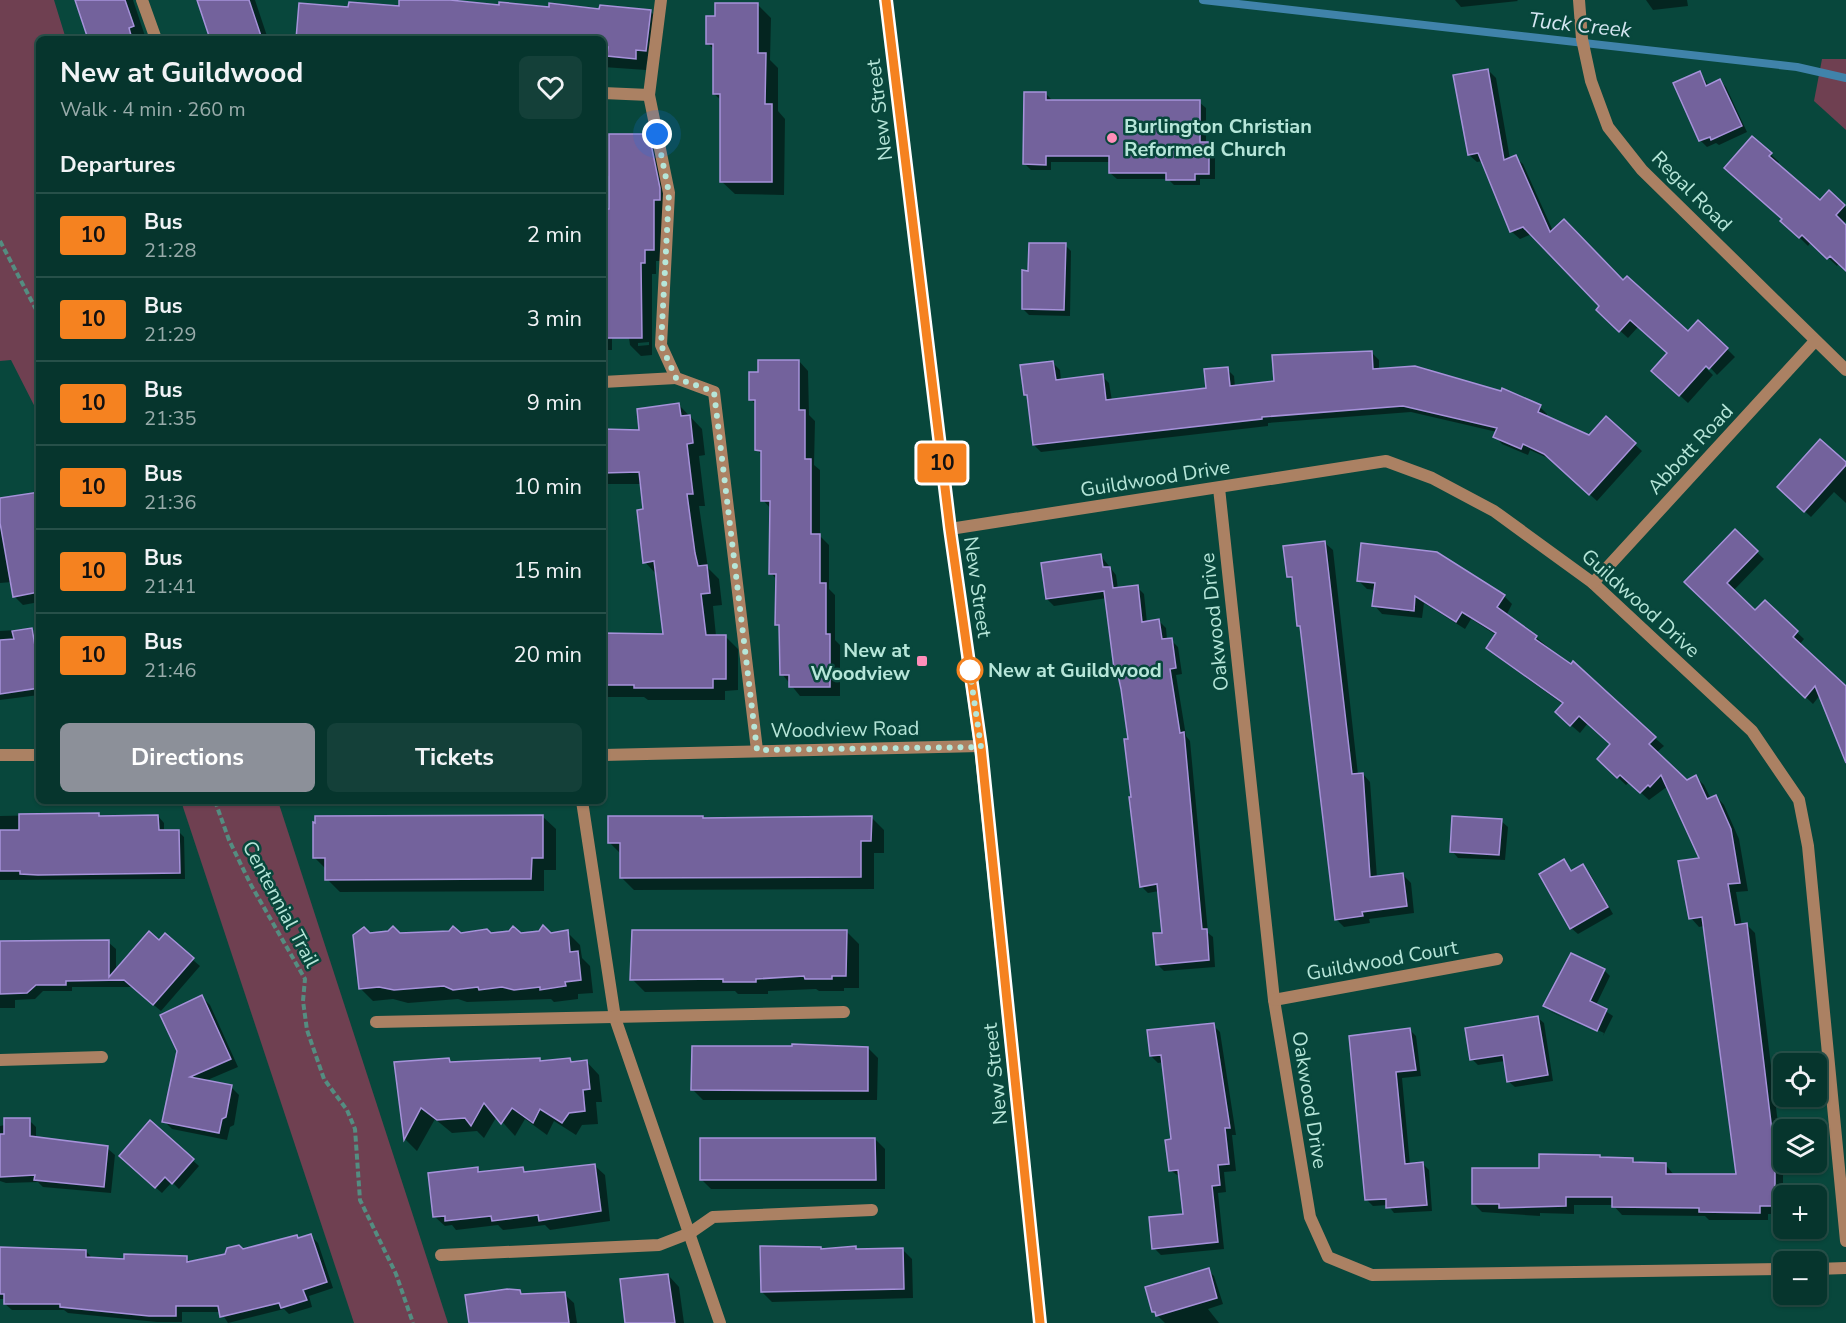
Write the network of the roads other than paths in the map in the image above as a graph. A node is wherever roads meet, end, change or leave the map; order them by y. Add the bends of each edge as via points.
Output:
1 (142, 0) edge
2 (661, 0) edge
3 (885, 0) edge
4 (1579, 0) edge
5 (155, 36) edge
6 (606, 93) edge
7 (649, 95) junction
8 (1815, 342) junction
9 (1846, 369) edge
10 (676, 378) junction
11 (606, 382) edge
12 (1219, 488) junction
13 (950, 529) junction
14 (1593, 583) junction
15 (981, 747) junction
16 (757, 750) junction
17 (0, 755) edge
18 (36, 755) edge
19 (606, 755) edge
20 (582, 804) edge
21 (1497, 959) dead end
22 (1274, 1000) junction
23 (844, 1011) dead end
24 (615, 1018) junction
25 (376, 1022) dead end
26 (102, 1057) dead end
27 (0, 1060) edge
28 (872, 1210) dead end
29 (690, 1233) junction
30 (1846, 1241) edge
31 (441, 1255) dead end
32 (1773, 1269) edge
33 (1827, 1269) edge
34 (1846, 1269) edge
35 (720, 1323) edge
36 (1040, 1323) edge

1 - 5 street
2 - 7 street
3 - 13 main road, New Street
4 - 8 street, Regal Road via 1585,55 1608,127 1635,162
6 - 7 street
7 - 10 street via 669,193 661,345
8 - 9 street, Regal Road
8 - 14 street, Abbott Road
10 - 11 street
10 - 16 street via 714,392
12 - 13 street, Guildwood Drive
12 - 14 street, Guildwood Drive via 1386,461 1432,478 1494,511
12 - 22 street, Oakwood Drive
13 - 15 main road, New Street
14 - 30 street, Guildwood Drive via 1752,731 1799,800 1808,846
15 - 16 street, Woodview Road
15 - 36 main road, New Street
16 - 19 street, Woodview Road
17 - 18 street
20 - 24 street
21 - 22 street, Guildwood Court
22 - 32 street, Oakwood Drive via 1310,1216 1328,1257 1372,1275
23 - 24 street
24 - 25 street
24 - 29 street
26 - 27 street
28 - 29 street via 714,1217
29 - 31 street via 659,1245
29 - 35 street
33 - 34 street

